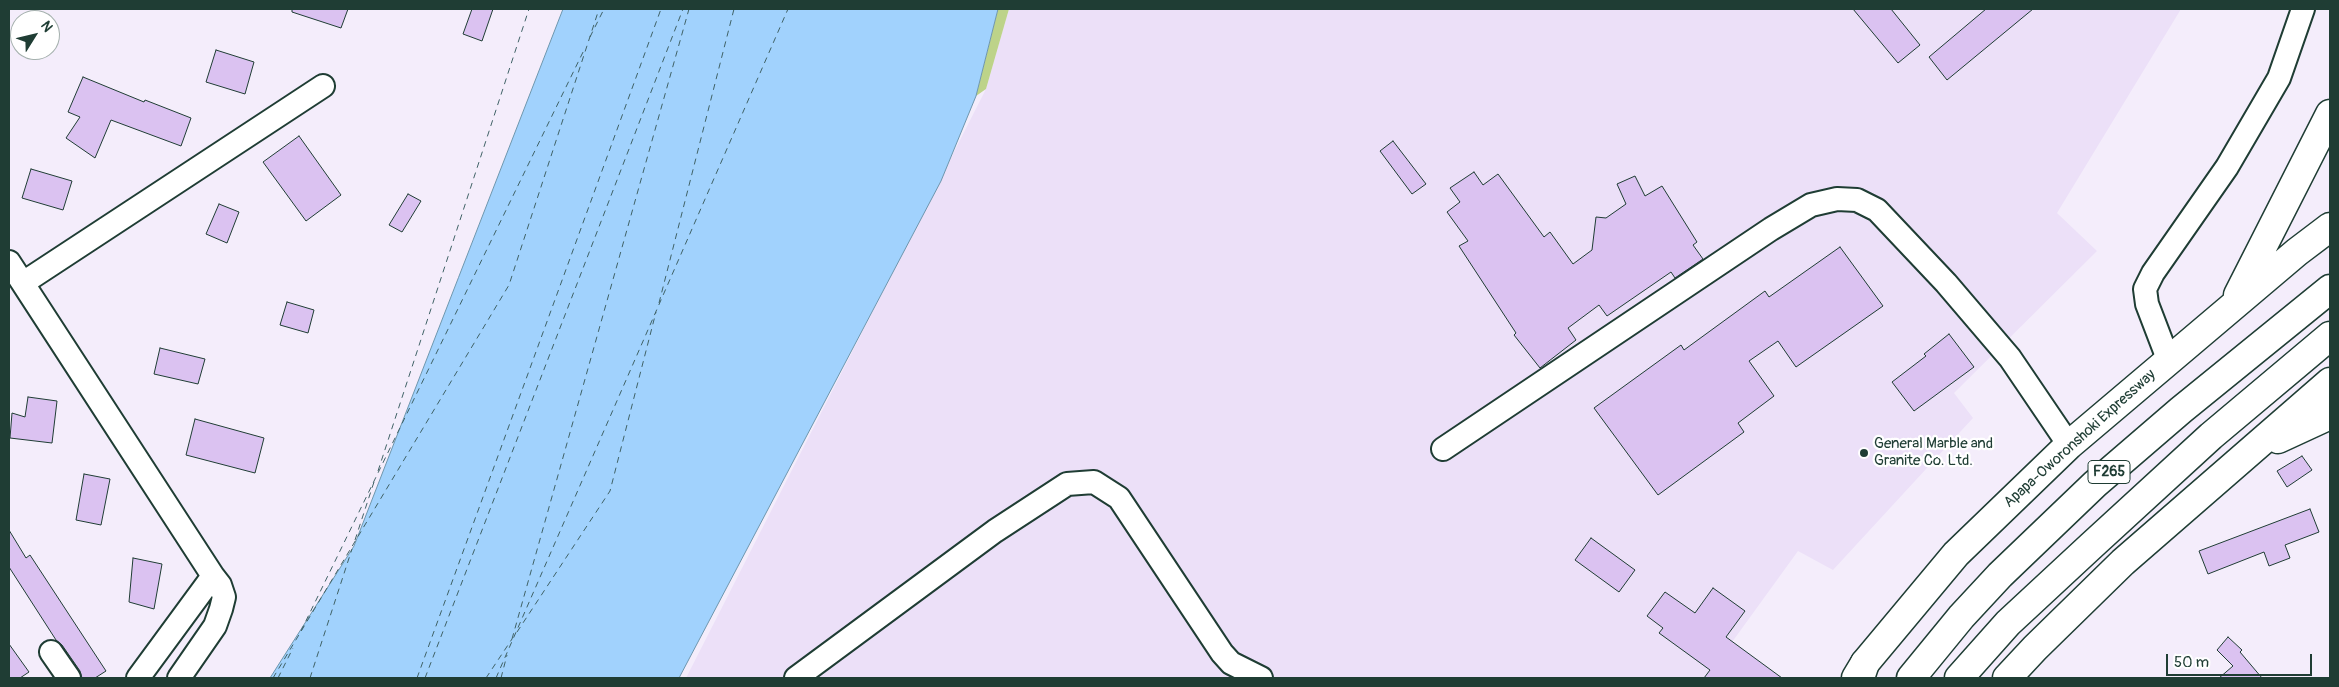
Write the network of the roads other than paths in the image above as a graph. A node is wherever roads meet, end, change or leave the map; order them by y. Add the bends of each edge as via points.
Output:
1 (2303, 9) edge
2 (322, 86) dead end
3 (2330, 114) edge
4 (2330, 227) edge
5 (9, 262) edge
6 (23, 283) junction
7 (2330, 289) edge
8 (2231, 308) junction
9 (2330, 336) edge
10 (2171, 358) junction
11 (2330, 382) edge
12 (2330, 415) edge
13 (2069, 445) junction
14 (1442, 449) dead end
15 (2230, 470) junction
16 (213, 576) junction
17 (52, 652) dead end
18 (1860, 673) edge
19 (69, 678) edge
20 (138, 678) edge
21 (179, 678) edge
22 (796, 678) edge
23 (1261, 678) edge
24 (1911, 678) edge
25 (1959, 678) edge
26 (2007, 678) edge

1 - 10 street via 2279,78 2227,167 2153,273 2146,290 2147,304 2165,351
2 - 6 street
3 - 8 main road
4 - 8 main road, Apapa-Oworonshoki Expressway
5 - 6 street
6 - 16 street
7 - 24 main road, F265 via 2095,484 2000,575
8 - 10 main road, Apapa-Oworonshoki Expressway
9 - 25 main road, F265 via 2211,436 2091,546 2008,623
10 - 13 main road, Apapa-Oworonshoki Expressway
11 - 15 main road
12 - 15 main road via 2282,436
13 - 14 street via 2010,358 1946,283 1877,210 1857,200 1838,199 1811,205 1771,229
13 - 18 main road, Apapa-Oworonshoki Expressway via 1956,554
15 - 26 main road via 2123,562
16 - 20 street
16 - 21 street via 224,597 221,609 214,626
17 - 19 street
22 - 23 street via 995,531 1067,484 1094,482 1119,498 1222,653 1231,663

